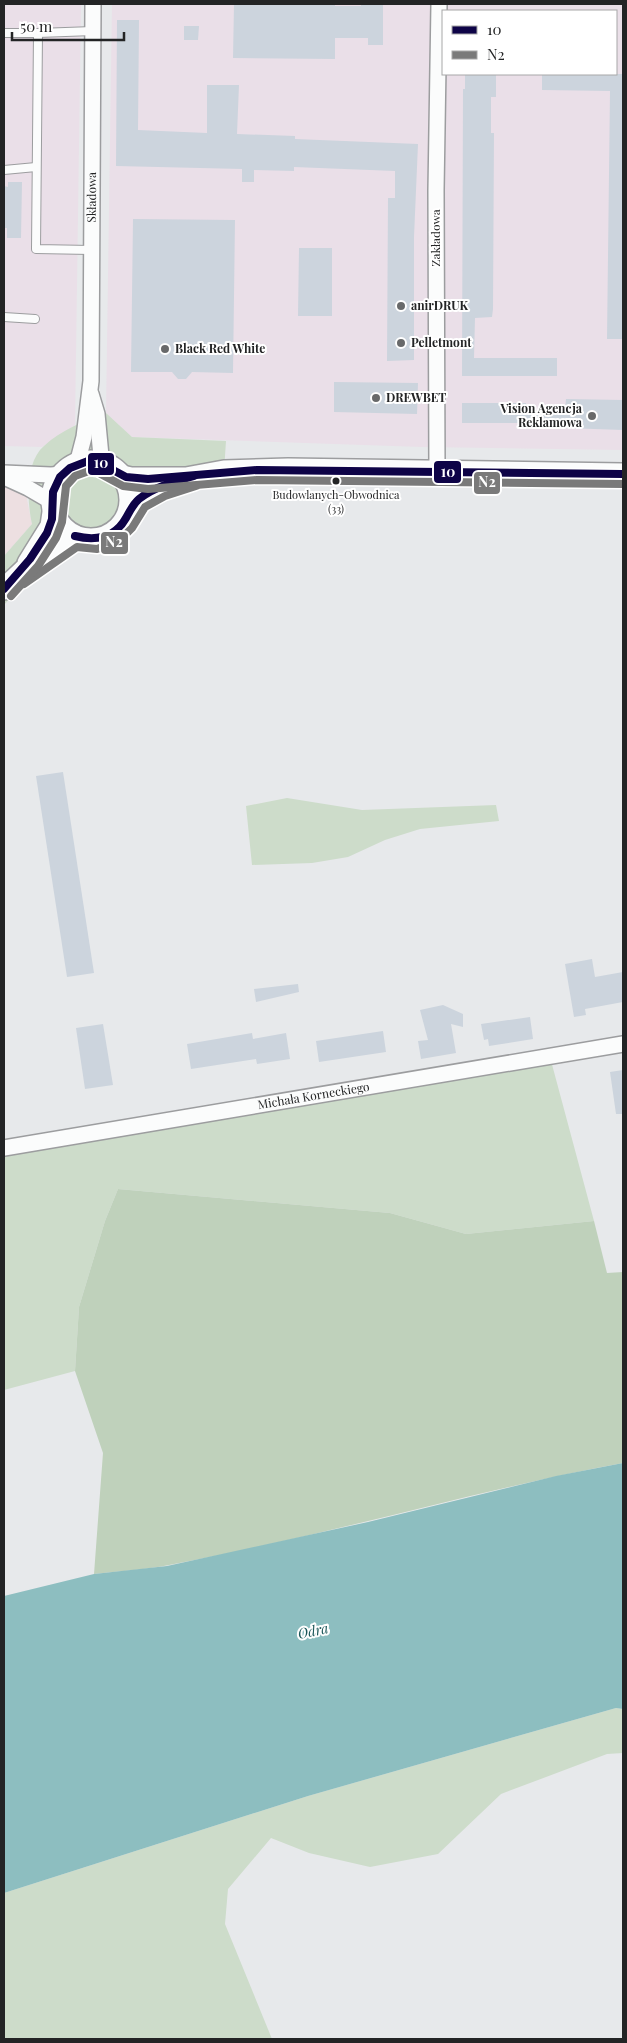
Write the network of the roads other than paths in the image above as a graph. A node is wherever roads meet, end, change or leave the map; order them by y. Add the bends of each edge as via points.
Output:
1 (93, 4) edge
2 (439, 4) edge
3 (92, 31) junction
4 (38, 32) junction
5 (4, 33) edge
6 (36, 167) junction
7 (4, 170) edge
8 (91, 250) junction
9 (4, 317) edge
10 (35, 319) dead end
11 (91, 393) junction
12 (70, 468) junction
13 (116, 471) junction
14 (437, 472) junction
15 (4, 473) edge
16 (623, 474) edge
17 (4, 477) edge
18 (186, 478) junction
19 (53, 507) junction
20 (129, 511) junction
21 (75, 536) junction
22 (23, 571) junction
23 (4, 589) edge
24 (623, 1044) edge
25 (4, 1148) edge

1 - 3 street, Składowa
2 - 14 street, Zakładowa
3 - 4 lane
3 - 8 street, Składowa
4 - 5 lane
4 - 6 lane
6 - 7 lane
6 - 8 lane via 36,249
8 - 11 street, Składowa
9 - 10 lane
11 - 12 street, Składowa
11 - 13 street, Składowa via 97,414 101,456
12 - 13 main road via 90,461
12 - 15 street via 51,475
12 - 19 main road via 52,492
13 - 18 main road via 131,478
13 - 20 main road via 129,488
14 - 16 main road
14 - 18 main road via 257,470 224,471
17 - 19 street via 28,488
18 - 20 main road via 138,499
19 - 21 main road via 65,530
19 - 22 main road via 51,526
20 - 21 main road via 124,521 108,536 85,540
21 - 22 main road
22 - 23 main road
24 - 25 street, Michała Korneckiego

